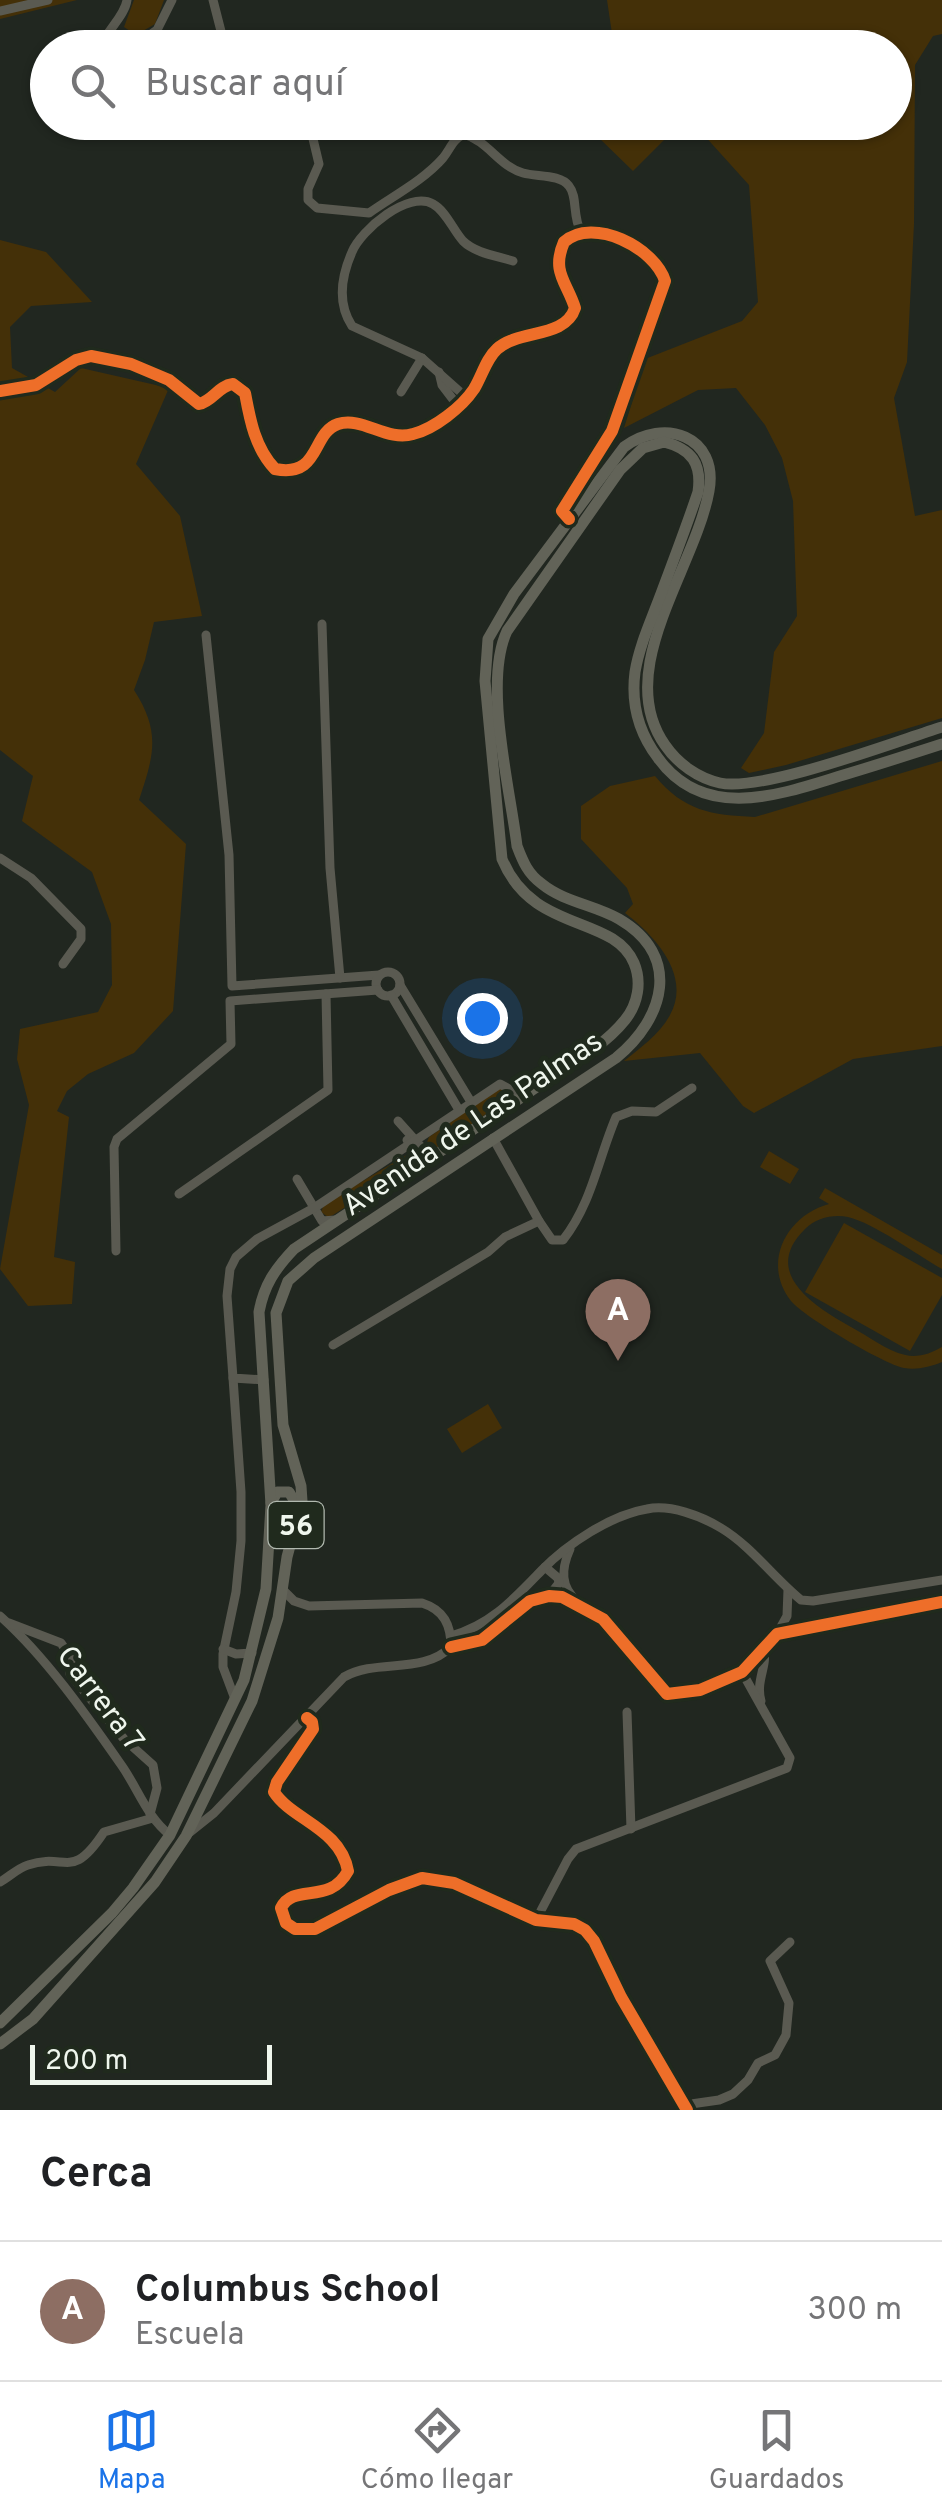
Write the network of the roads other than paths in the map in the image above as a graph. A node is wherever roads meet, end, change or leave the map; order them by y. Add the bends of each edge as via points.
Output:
1 (48, 0) edge
2 (126, 0) edge
3 (172, 0) edge
4 (213, 0) edge
5 (0, 11) edge
6 (109, 30) edge
7 (157, 30) edge
8 (220, 30) edge
9 (314, 140) edge
10 (453, 140) edge
11 (475, 140) edge
12 (581, 232) junction
13 (513, 261) dead end
14 (422, 358) junction
15 (439, 372) junction
16 (0, 391) edge
17 (401, 392) dead end
18 (467, 398) junction
19 (458, 406) junction
20 (568, 519) junction
21 (322, 624) dead end
22 (206, 635) dead end
23 (942, 727) edge
24 (942, 744) edge
25 (0, 858) edge
26 (63, 964) dead end
27 (379, 975) junction
28 (340, 978) junction
29 (400, 985) junction
30 (378, 990) junction
31 (326, 994) junction
32 (391, 995) junction
33 (692, 1088) dead end
34 (471, 1102) junction
35 (460, 1110) junction
36 (501, 1112) junction
37 (396, 1122) dead end
38 (494, 1138) junction
39 (412, 1142) junction
40 (439, 1153) junction
41 (417, 1168) junction
42 (297, 1179) dead end
43 (179, 1194) dead end
44 (314, 1208) junction
45 (338, 1220) junction
46 (540, 1220) junction
47 (116, 1252) dead end
48 (333, 1345) dead end
49 (233, 1378) junction
50 (264, 1380) junction
51 (271, 1505) junction
52 (300, 1510) junction
53 (571, 1546) junction
54 (545, 1567) junction
55 (942, 1580) edge
56 (788, 1589) junction
57 (283, 1590) junction
58 (550, 1596) junction
59 (813, 1601) junction
60 (942, 1602) edge
61 (583, 1605) junction
62 (3, 1619) edge
63 (809, 1619) junction
64 (777, 1634) junction
65 (451, 1641) junction
66 (224, 1649) junction
67 (763, 1649) junction
68 (252, 1653) junction
69 (742, 1672) junction
70 (235, 1700) junction
71 (627, 1712) dead end
72 (766, 1713) junction
73 (307, 1718) junction
74 (159, 1824) junction
75 (631, 1829) junction
76 (186, 1836) junction
77 (0, 1882) edge
78 (536, 1920) junction
79 (790, 1942) dead end
80 (0, 2023) edge
81 (0, 2044) edge
82 (686, 2107) edge

1 - 5 street
2 - 6 street
3 - 7 street
4 - 8 street
9 - 10 street via 319,164 308,200 317,208 369,213 443,158
11 - 12 street via 521,173 570,186
12 - 18 street via 560,252 572,317 495,350
12 - 20 street via 626,242 662,270 665,281 612,431 562,511
13 - 14 street via 468,245 440,210 424,202 387,215 359,238 344,276 346,317 352,326
14 - 15 street
14 - 17 street
15 - 18 street
15 - 19 street
16 - 19 street via 36,385 91,356 170,380 199,404 233,384 246,393 264,457 284,470 309,462 337,424 410,436
18 - 19 street
20 - 23 main road, Avenida de Las Palmas / 56 via 624,447 644,434 682,435 708,462 705,507 655,644 646,694 662,740 699,775 734,784 763,782
20 - 36 main road, Avenida de Las Palmas / 56 via 502,612 486,648 502,859 530,900 626,950 638,992 618,1028
21 - 28 street
22 - 28 street via 229,855 232,986
24 - 38 main road, Avenida de Las Palmas / 56 via 750,800 719,798 674,775 641,729 634,684 640,650 698,492 700,468 684,449 664,442 633,456 507,630 498,695 524,865 552,892 640,934 657,964 658,999 648,1026 631,1045
25 - 26 street via 31,878 81,929
27 - 28 street
27 - 29 street via 393,973
27 - 30 street
29 - 32 street
29 - 34 street
30 - 31 street
30 - 32 street
31 - 43 street via 328,1090
31 - 47 street via 230,1001 231,1044 117,1139
32 - 35 street
33 - 46 street via 656,1112 616,1117 590,1196 563,1240 552,1240
34 - 35 street
34 - 36 street via 506,1085 513,1096
35 - 39 street
36 - 40 main road, Avenida de Las Palmas / 56
37 - 39 street
38 - 46 street
38 - 52 main road, Avenida de Las Palmas / 56 via 288,1281 276,1313 283,1425 301,1486
39 - 40 street
39 - 41 street
39 - 44 street
40 - 41 main road, Avenida de Las Palmas / 56
41 - 45 main road, Avenida de Las Palmas / 56
42 - 44 street
44 - 45 street via 322,1221
44 - 49 street via 257,1239 230,1269
45 - 50 main road, Avenida de Las Palmas / 56 via 294,1249 267,1282 259,1312
46 - 48 street
49 - 50 street
49 - 66 street via 241,1541
50 - 51 main road, Avenida de Las Palmas / 56
51 - 52 main road via 277,1492 288,1492
51 - 68 main road, Avenida de Las Palmas / 56 via 266,1589
52 - 57 main road, Avenida de Las Palmas / 56
53 - 54 street
53 - 56 street via 628,1514 666,1508 722,1528
53 - 61 street via 562,1576
54 - 58 street via 558,1578
54 - 65 street via 491,1619
55 - 59 street
56 - 59 street
56 - 64 street via 787,1616
57 - 65 street via 308,1606 422,1603 441,1613
57 - 76 main road, Avenida de Las Palmas / 56 via 263,1672
58 - 61 street
58 - 65 street via 530,1602 482,1640
59 - 63 street
60 - 63 street
61 - 69 street via 667,1694 700,1690
62 - 74 street, Carrera 7 via 107,1746
62 - 74 street via 50,1636 68,1651 70,1674 153,1765
63 - 64 street
64 - 67 street
65 - 73 street via 442,1655 423,1662 357,1670 335,1684
66 - 68 street
66 - 70 street
67 - 69 street
67 - 72 street via 758,1688
68 - 70 main road, Avenida de Las Palmas / 56
69 - 72 street
70 - 74 main road, Avenida de Las Palmas / 56
71 - 75 street
72 - 75 street via 790,1758 787,1768
73 - 76 street
73 - 78 street via 313,1729 274,1792 327,1836 348,1870 330,1891 283,1902 286,1924 315,1929 422,1878 454,1883
74 - 77 street via 104,1832 70,1865 26,1865
74 - 80 main road, Avenida de Las Palmas / 56 via 112,1913
75 - 78 street via 572,1852
76 - 81 main road, Avenida de Las Palmas / 56 via 130,1912 33,2019
78 - 82 street via 574,1924 594,1941
79 - 82 street via 770,1961 789,2002 786,2035 775,2055 758,2063 733,2094

